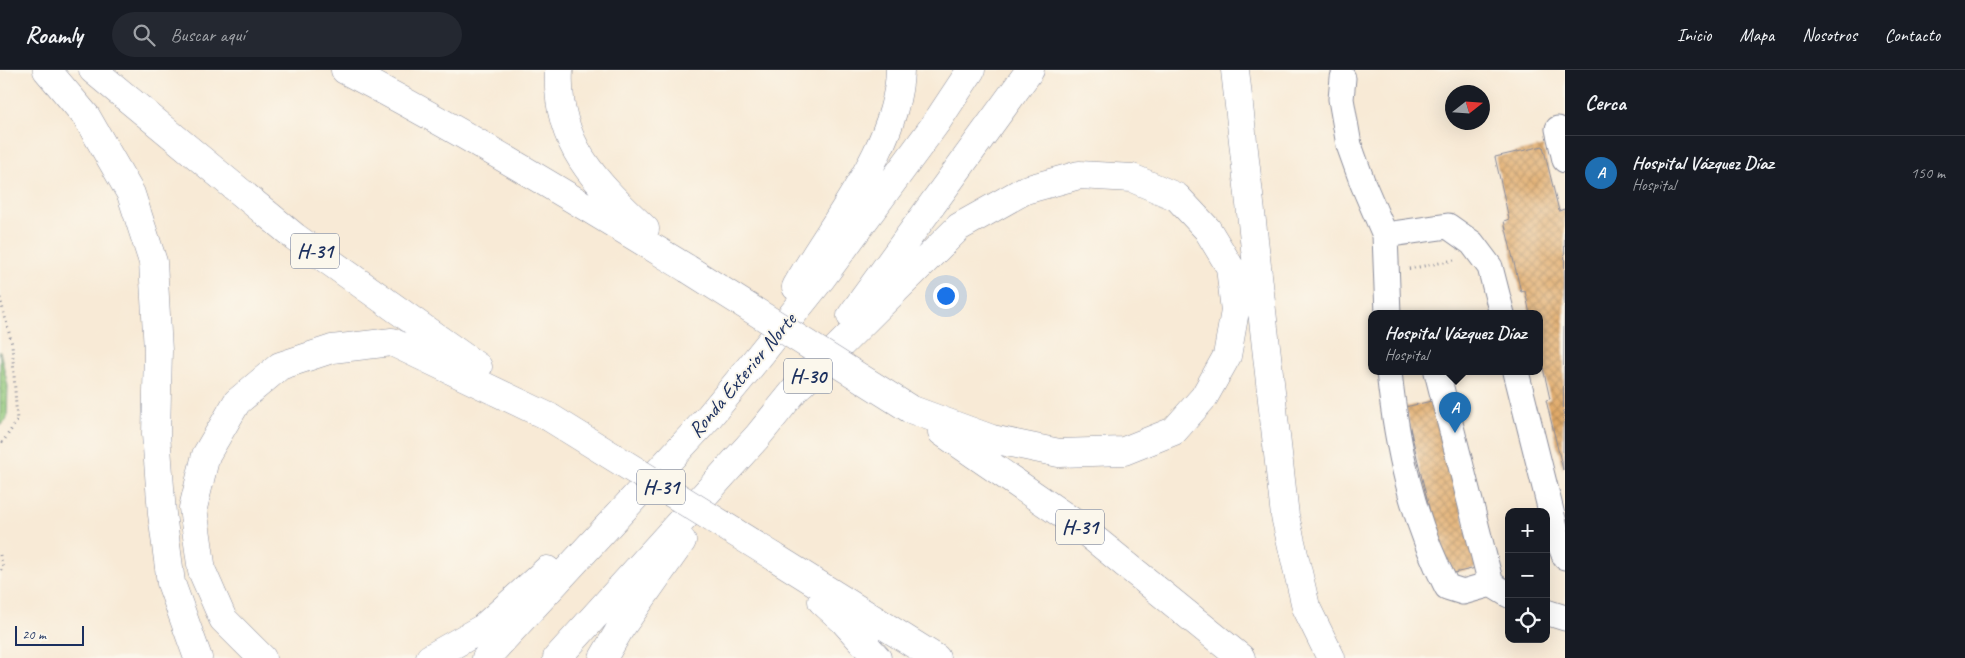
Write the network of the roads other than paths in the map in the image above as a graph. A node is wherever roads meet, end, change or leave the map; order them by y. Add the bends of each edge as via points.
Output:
1 (47, 70) edge
2 (93, 70) edge
3 (346, 70) edge
4 (559, 70) edge
5 (900, 70) edge
6 (970, 70) edge
7 (1030, 70) edge
8 (1235, 70) edge
9 (1343, 78) dead end
10 (1558, 129) dead end
11 (1565, 160) edge
12 (1385, 235) junction
13 (688, 269) junction
14 (1388, 310) edge
15 (1501, 310) edge
16 (755, 361) junction
17 (1390, 375) edge
18 (1438, 375) edge
19 (1517, 375) edge
20 (801, 384) junction
21 (910, 410) junction
22 (549, 417) junction
23 (708, 418) junction
24 (713, 486) junction
25 (773, 556) junction
26 (1565, 557) edge
27 (1500, 590) edge
28 (1550, 613) edge
29 (1565, 618) edge
30 (483, 628) junction
31 (198, 658) edge
32 (262, 658) edge
33 (430, 658) edge
34 (448, 658) edge
35 (486, 658) edge
36 (557, 658) edge
37 (603, 658) edge
38 (877, 658) edge
39 (936, 658) edge
40 (1241, 658) edge
41 (1331, 658) edge

1 - 31 highway via 86,116 131,194 153,262 158,351 156,434 162,514 171,583
2 - 22 highway, H-31 via 296,237
3 - 13 highway, H-31 via 527,170
4 - 13 highway via 558,92 569,140 602,189
5 - 16 highway via 887,131 858,190 818,248
6 - 16 highway, Ronda Exterior Norte / H-30 via 936,123 821,279
7 - 20 highway, H-30
8 - 41 highway via 1285,516 1306,607
9 - 12 lane via 1341,99 1349,145
10 - 11 lane
12 - 14 lane
12 - 15 lane via 1448,226 1472,243 1490,266
13 - 21 highway, H-31, bridge
16 - 23 highway, Ronda Exterior Norte / H-30
17 - 27 lane via 1394,421 1414,506 1430,554 1447,587 1464,592
18 - 27 lane
19 - 26 lane
20 - 21 highway via 959,227 1026,190 1080,175 1132,178 1177,198 1207,229 1230,267 1235,310 1227,356 1204,397 1174,431 1124,451 1059,453 992,439
20 - 24 highway, H-30
21 - 40 highway, H-31 via 1076,524
22 - 25 highway, H-31, bridge
22 - 32 highway via 392,342 332,349 280,366 244,396 237,402 206,455 194,508 202,571 223,619
23 - 30 highway
23 - 35 highway, Ronda Exterior Norte / H-30
24 - 36 highway, H-30
24 - 37 highway via 674,553
25 - 38 highway via 843,620
25 - 39 highway, H-31
28 - 29 lane
30 - 33 highway
30 - 34 highway

